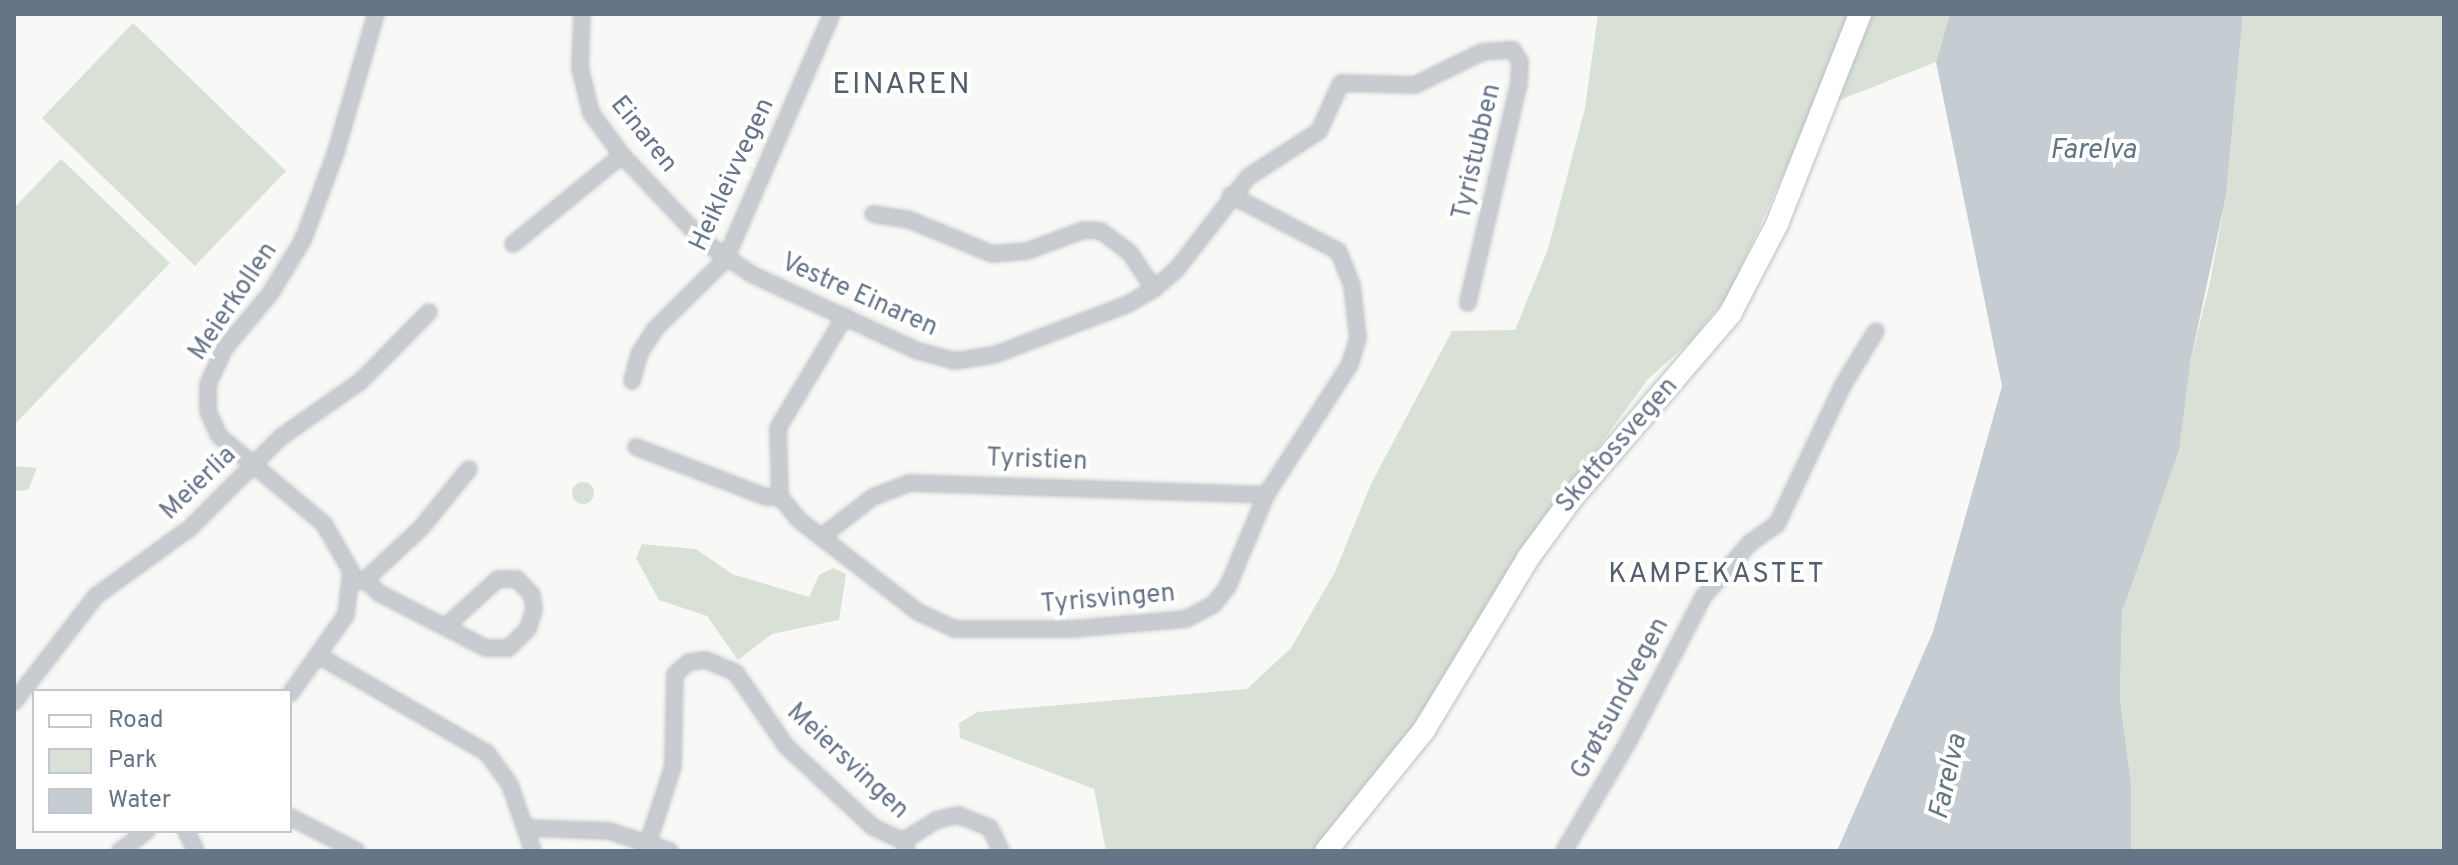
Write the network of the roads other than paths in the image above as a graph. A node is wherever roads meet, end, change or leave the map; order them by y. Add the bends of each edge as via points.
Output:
1 (376, 14) edge
2 (582, 14) edge
3 (832, 14) edge
4 (1860, 14) edge
5 (1341, 83) joint
6 (622, 155) junction
7 (1231, 195) junction
8 (873, 214) dead end
9 (513, 244) dead end
10 (725, 260) junction
11 (1154, 289) junction
12 (1468, 303) dead end
13 (429, 312) dead end
14 (845, 316) junction
15 (1876, 331) dead end
16 (632, 381) dead end
17 (636, 447) dead end
18 (253, 466) junction
19 (469, 469) dead end
20 (1266, 495) junction
21 (780, 497) junction
22 (821, 537) junction
23 (359, 582) junction
24 (445, 627) junction
25 (319, 656) junction
26 (292, 691) edge
27 (14, 702) edge
28 (292, 818) edge
29 (526, 828) junction
30 (144, 833) edge
31 (187, 833) edge
32 (649, 840) junction
33 (905, 846) edge
34 (120, 851) edge
35 (196, 851) edge
36 (357, 851) edge
37 (533, 851) edge
38 (670, 851) edge
39 (1001, 851) edge
40 (1326, 851) edge
41 (1564, 851) edge

1 - 18 street, Meierkollen via 335,155 303,240 270,294 224,349 208,384 212,424
2 - 6 street, Einaren via 585,98
3 - 10 street, Heikleivvegen
4 - 40 main road, Skotfossvegen via 1777,224 1730,314 1564,508 1424,730
5 - 7 street, Vestre Einaren via 1319,131 1248,177
5 - 12 street, Tyristubben via 1403,87 1429,82 1482,52 1505,48 1519,55 1519,83
6 - 9 street
6 - 10 street, Einaren
7 - 11 street, Vestre Einaren via 1194,249
7 - 20 street, Tyrisvingen via 1338,251 1352,285 1357,324 1350,364
8 - 11 street via 910,220 992,254 1027,251 1084,230 1101,231 1130,253
10 - 14 street, Vestre Einaren
10 - 16 street, Heikleivvegen via 655,329 639,354
11 - 14 street, Vestre Einaren via 1113,311 965,361 932,356
13 - 18 street, Meierlia via 367,375 299,422
14 - 21 street via 778,428
15 - 41 street, Grøtsundvegen via 1843,385 1777,524 1750,543 1703,597
17 - 21 street via 766,497
18 - 23 street, Meierkollen via 324,524
18 - 27 street, Meierlia via 190,528 86,605
19 - 23 street via 421,528
20 - 22 street, Tyristien via 909,483 873,497
20 - 22 street, Tyrisvingen via 1222,596 1198,614 1161,623 955,629 918,612
21 - 22 street, Tyrisvingen
23 - 24 street
23 - 25 street via 346,615
24 - 24 street via 486,648 508,648 528,629 532,595 517,579 498,579
25 - 26 street
25 - 29 street via 475,743 504,775
28 - 36 street
29 - 32 street via 595,829
29 - 37 street
30 - 34 street
31 - 35 street
32 - 33 street, Meiersvingen via 673,766 675,674 689,662 706,660 736,673 786,746 873,827
32 - 38 street
33 - 39 street, Meiersvingen via 936,820 958,815 990,828

